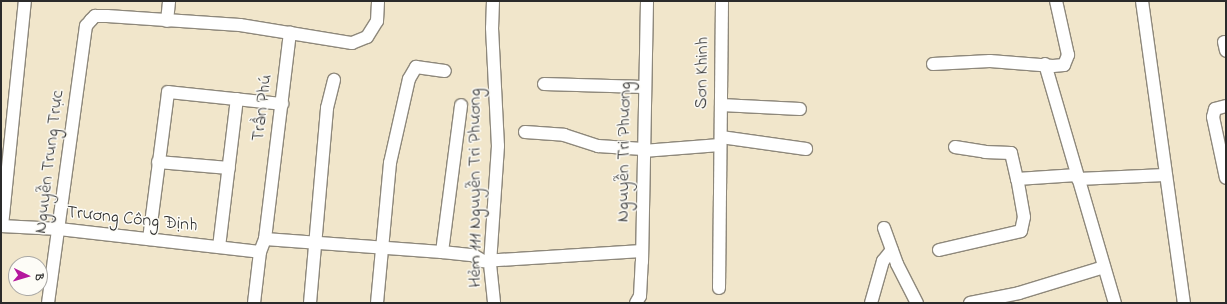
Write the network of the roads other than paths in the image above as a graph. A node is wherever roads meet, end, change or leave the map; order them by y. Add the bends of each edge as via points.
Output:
1 (25, 1) edge
2 (169, 1) edge
3 (378, 1) edge
4 (493, 1) edge
5 (647, 1) edge
6 (722, 1) edge
7 (1056, 1) edge
8 (1142, 1) edge
9 (167, 21) junction
10 (290, 33) junction
11 (933, 64) dead end
12 (1045, 64) junction
13 (445, 71) dead end
14 (334, 80) dead end
15 (544, 84) dead end
16 (644, 87) junction
17 (237, 99) junction
18 (282, 104) junction
19 (721, 104) junction
20 (460, 105) dead end
21 (1226, 106) edge
22 (800, 109) dead end
23 (6, 123) edge
24 (525, 132) dead end
25 (720, 141) junction
26 (954, 146) dead end
27 (806, 148) dead end
28 (643, 150) junction
29 (158, 162) junction
30 (229, 168) junction
31 (1165, 175) junction
32 (1078, 177) junction
33 (1226, 178) edge
34 (1017, 179) junction
35 (1, 226) edge
36 (884, 228) dead end
37 (59, 229) junction
38 (265, 239) junction
39 (149, 240) junction
40 (315, 242) junction
41 (219, 247) junction
42 (382, 247) junction
43 (892, 250) junction
44 (939, 250) dead end
45 (642, 251) junction
46 (260, 252) junction
47 (442, 252) junction
48 (491, 261) junction
49 (1104, 267) junction
50 (719, 288) dead end
51 (640, 301) edge
52 (48, 303) edge
53 (254, 303) edge
54 (310, 303) edge
55 (377, 303) edge
56 (494, 303) edge
57 (872, 303) edge
58 (917, 303) edge
59 (970, 303) edge
60 (1115, 303) edge
61 (1184, 303) edge

1 - 23 street
2 - 9 street
3 - 10 street via 377,21 367,37 352,43
4 - 48 street, Hẻm 111 Nguyễn Tri Phương via 498,146
5 - 16 street, Nguyễn Tri Phương
6 - 19 street, Sơn Khinh
7 - 12 street via 1067,61 1059,65
8 - 31 street
9 - 10 street via 240,25
9 - 37 street, Nguyễn Trung Trực via 95,16 86,26
10 - 18 street, Trần Phú
11 - 12 street via 990,61
12 - 32 street
13 - 42 street via 416,67 410,79 390,163
14 - 40 street via 327,108
15 - 16 street
16 - 28 street, Nguyễn Tri Phương
17 - 18 street
17 - 29 street via 168,92
17 - 30 street
18 - 38 street, Trần Phú
19 - 22 street
19 - 25 street, Sơn Khinh
20 - 47 street
21 - 33 street via 1215,109 1213,117
23 - 35 street
24 - 28 street via 564,135 598,146
25 - 27 street
25 - 28 street
25 - 50 street, Sơn Khinh
26 - 34 street via 1011,153
28 - 45 street, Nguyễn Tri Phương
29 - 30 street
29 - 39 street
30 - 41 street
31 - 32 street
31 - 61 street
32 - 34 street
32 - 49 street
34 - 44 street via 1024,217 1021,231
35 - 37 street, Trương Công Định
36 - 43 street
37 - 39 street, Trương Công Định
37 - 52 street, Nguyễn Trung Trực
38 - 40 street
38 - 46 street, Trần Phú
39 - 41 street, Trương Công Định
40 - 42 street
40 - 54 street
41 - 46 street, Trương Công Định
42 - 47 street
42 - 55 street
43 - 57 street via 883,261
43 - 58 street
45 - 48 street
45 - 51 street, Nguyễn Tri Phương
46 - 53 street, Trần Phú
47 - 48 street via 472,255 483,261
48 - 56 street, Hẻm 111 Nguyễn Tri Phương
49 - 59 street via 1019,292
49 - 60 street

